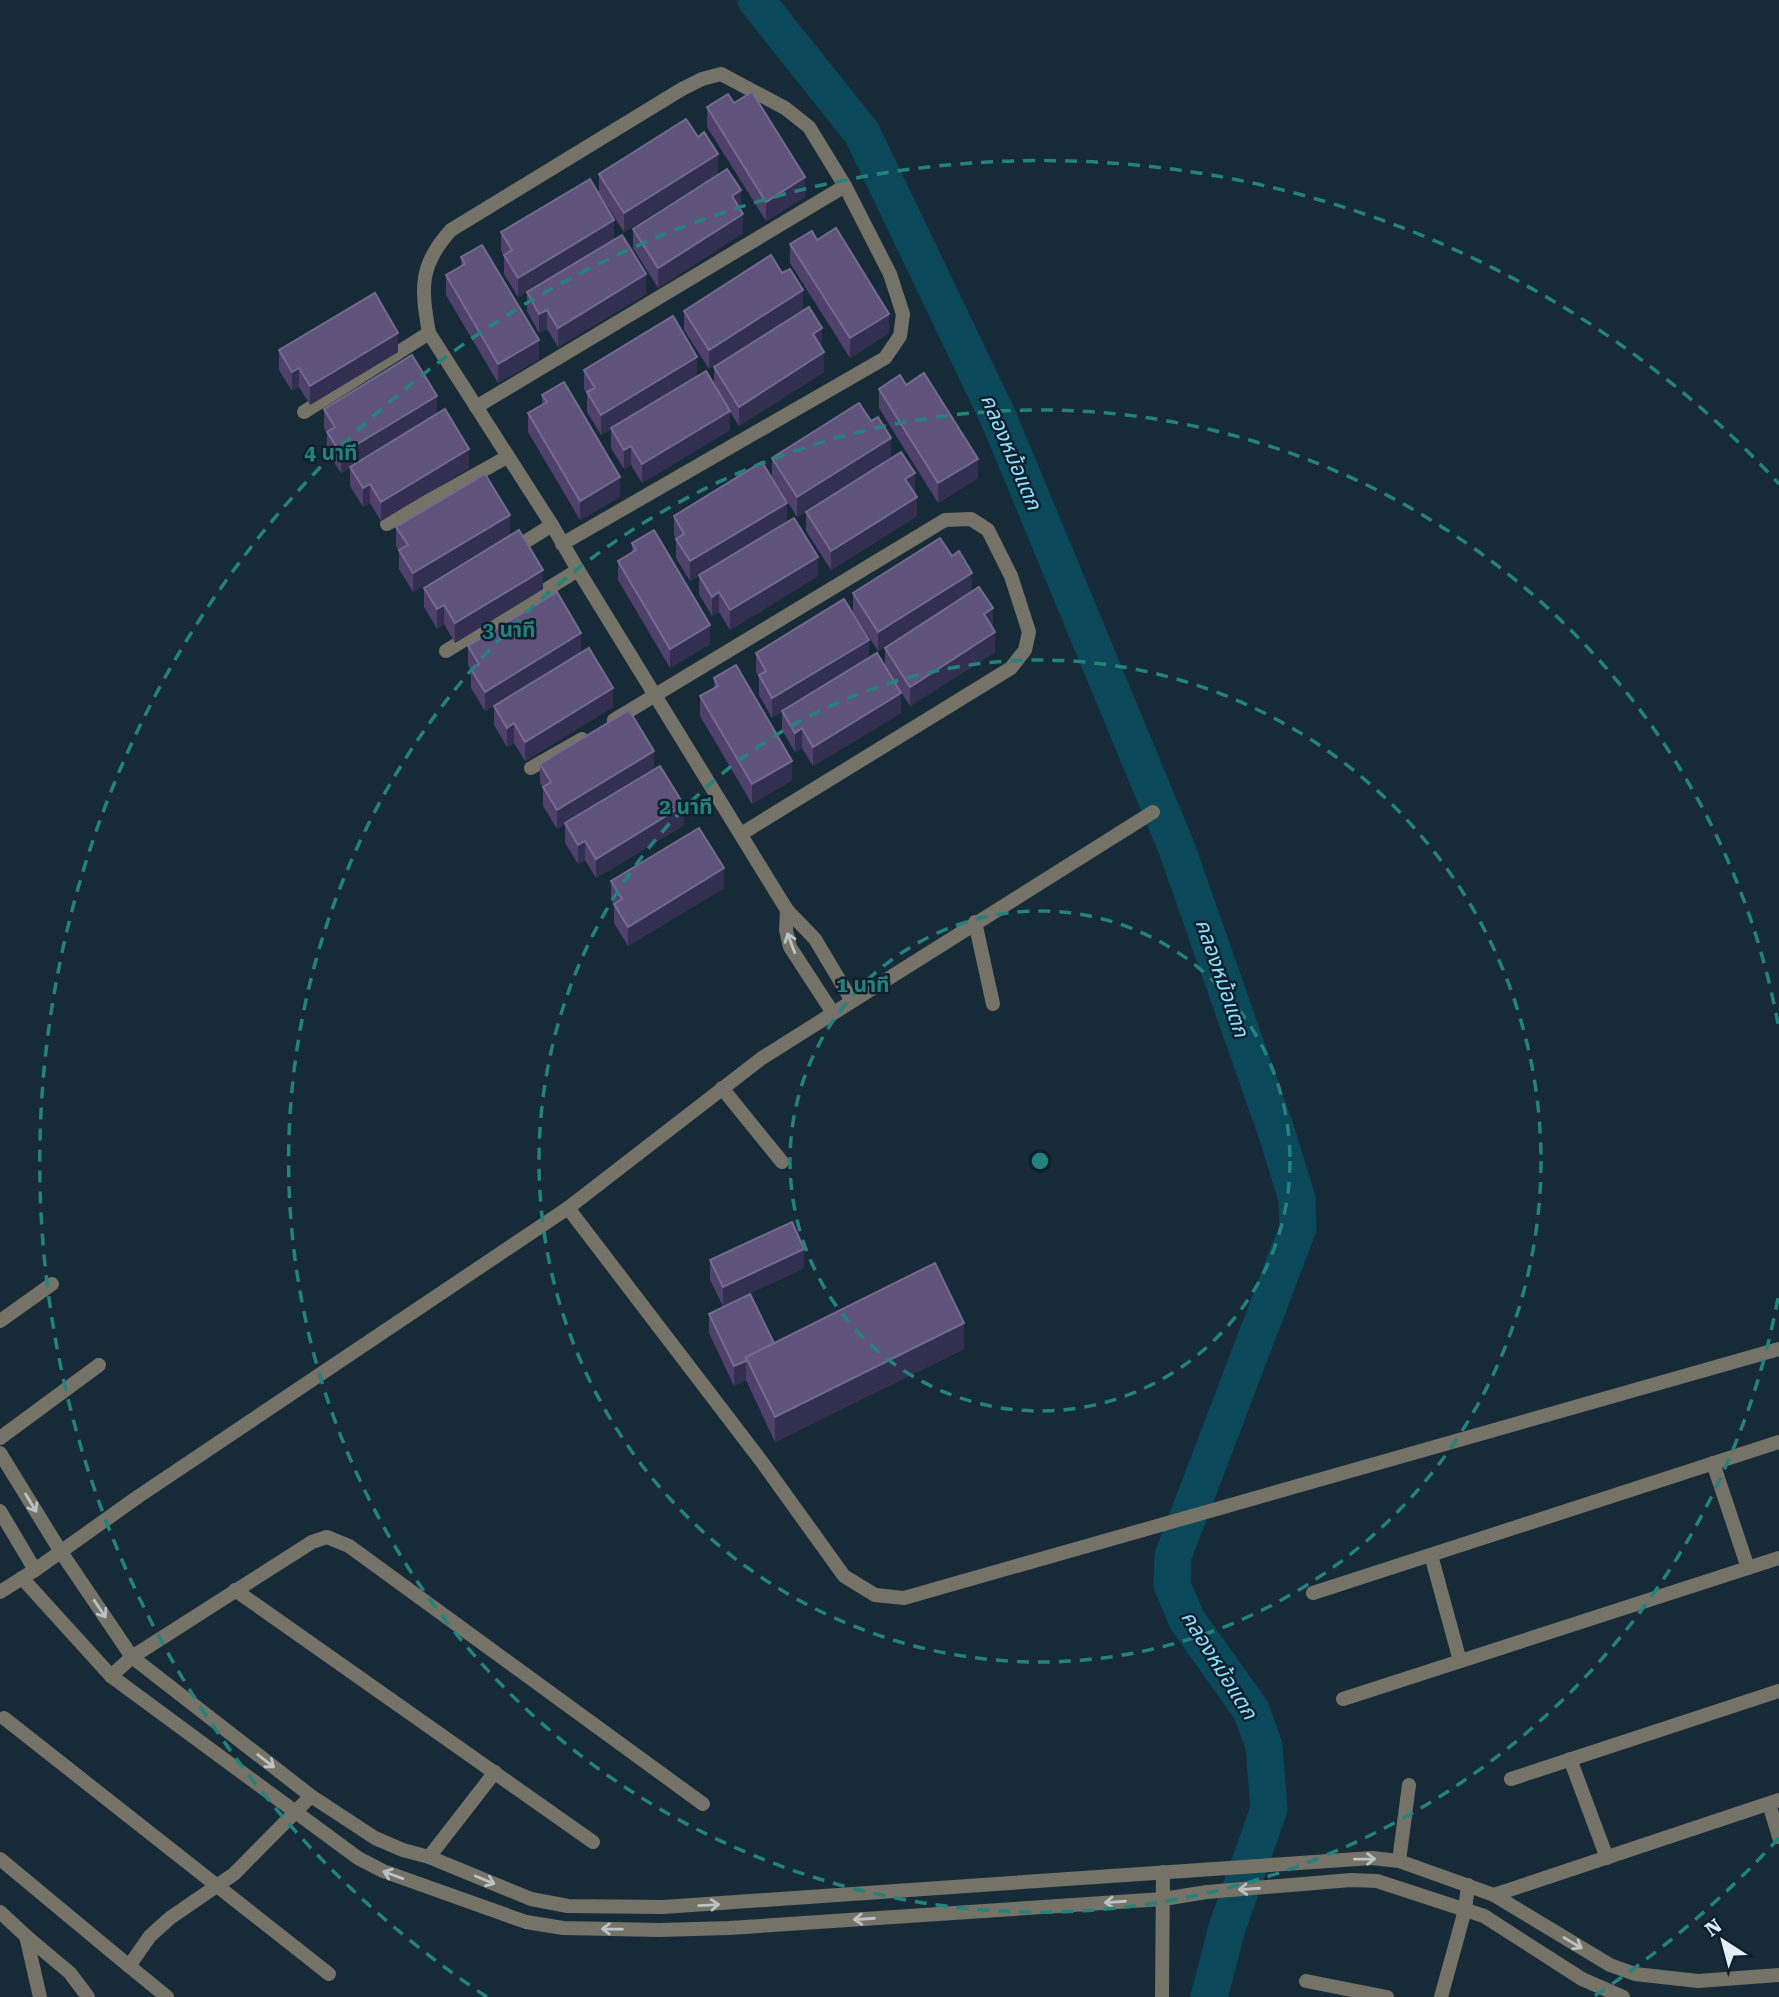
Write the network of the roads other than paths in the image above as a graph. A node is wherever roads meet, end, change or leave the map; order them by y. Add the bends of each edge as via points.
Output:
1 (845, 186) junction
2 (429, 333) junction
3 (476, 407) junction
4 (304, 412) dead end
5 (507, 457) junction
6 (387, 524) dead end
7 (552, 525) junction
8 (562, 544) junction
9 (494, 561) edge
10 (578, 570) junction
11 (446, 651) dead end
12 (656, 696) junction
13 (531, 768) dead end
14 (1153, 812) dead end
15 (740, 834) junction
16 (787, 910) junction
17 (975, 922) junction
18 (852, 1001) junction
19 (993, 1004) dead end
20 (833, 1013) junction
21 (722, 1088) junction
22 (782, 1162) dead end
23 (568, 1208) junction
24 (52, 1284) dead end
25 (0, 1321) edge
26 (1779, 1349) edge
27 (99, 1365) dead end
28 (0, 1438) edge
29 (1779, 1442) edge
30 (0, 1454) edge
31 (1713, 1463) junction
32 (0, 1511) edge
33 (61, 1552) junction
34 (1431, 1555) junction
35 (1779, 1558) edge
36 (1748, 1568) junction
37 (36, 1570) junction
38 (22, 1578) junction
39 (234, 1590) junction
40 (0, 1592) edge
41 (1313, 1593) dead end
42 (132, 1657) junction
43 (1460, 1661) junction
44 (111, 1676) junction
45 (1779, 1691) edge
46 (1343, 1699) dead end
47 (4, 1718) dead end
48 (1570, 1759) junction
49 (495, 1772) junction
50 (1511, 1779) dead end
51 (1409, 1785) dead end
52 (311, 1796) junction
53 (1774, 1802) edge
54 (703, 1804) dead end
55 (294, 1811) junction
56 (1779, 1837) edge
57 (593, 1842) dead end
58 (429, 1857) junction
59 (1606, 1858) junction
60 (0, 1859) edge
61 (1399, 1861) junction
62 (1163, 1872) junction
63 (1468, 1885) junction
64 (217, 1886) junction
65 (887, 1892) junction
66 (1494, 1895) junction
67 (1163, 1899) junction
68 (663, 1908) junction
69 (1465, 1910) junction
70 (0, 1912) edge
71 (891, 1917) junction
72 (659, 1930) junction
73 (26, 1936) junction
74 (129, 1966) junction
75 (329, 1973) dead end
76 (1779, 1975) edge
77 (1306, 1981) dead end
78 (40, 1997) edge
79 (88, 1997) edge
80 (167, 1997) edge
81 (1162, 1997) edge
82 (1387, 1997) edge
83 (1441, 1997) edge
84 (1623, 1997) edge

1 - 2 street via 809,127 785,108 721,74 702,79 451,230 434,248 426,269 422,297
1 - 3 street
1 - 8 street via 890,274 904,314 900,336 885,358
2 - 3 street
2 - 4 street
3 - 5 street
5 - 6 street
5 - 7 street
7 - 8 street
7 - 9 street
8 - 10 street
10 - 11 street
10 - 12 street
12 - 13 street
12 - 15 street
12 - 15 street via 945,520 971,519 988,530 1011,576 1029,632 1025,650 1011,668
14 - 17 street
15 - 16 street
16 - 18 street via 815,939
20 -> 16 street via 790,947
17 - 18 street
17 - 19 street
18 - 20 street
20 - 21 street
21 - 22 street
21 - 23 street
23 - 26 street via 844,1576 875,1595 904,1598
23 - 33 street
24 - 25 street
27 - 28 street
29 - 31 street
30 -> 33 street
31 - 34 street
31 - 36 street
32 - 37 street
33 - 37 street
33 -> 42 street
34 - 41 street
34 - 43 street
35 - 36 street
36 - 43 street
37 - 38 street
38 - 40 street
38 - 44 street
39 - 42 street
39 - 49 street
39 - 54 street via 312,1542 327,1537 337,1540
42 - 44 street
42 -> 52 street
43 - 46 street
44 - 55 street
45 - 48 street
47 - 64 street
48 - 50 street
48 - 59 street
49 - 57 street
49 - 58 street
51 - 61 street
52 - 55 street
52 - 58 street via 375,1838
53 - 56 street
53 - 59 street
55 - 64 street via 261,1849
72 -> 55 street via 563,1928 526,1922 383,1871
58 -> 68 street via 531,1899 568,1906
59 - 66 street
60 - 74 street
62 -> 61 street via 1372,1858
61 - 63 street
62 - 65 street
62 - 67 street
63 - 66 street
63 - 69 street
64 - 74 street via 150,1936
64 - 75 street
68 -> 65 street
65 - 71 street
66 -> 76 street via 1610,1965 1635,1974 1698,1982
69 -> 67 street via 1377,1881 1351,1880
67 -> 71 street
67 - 81 street
68 - 72 street
69 - 83 street
69 - 84 street via 1484,1916 1582,1979
70 - 73 street
71 -> 72 street
73 - 78 street
73 - 79 street via 70,1973
74 - 80 street
77 - 82 street

